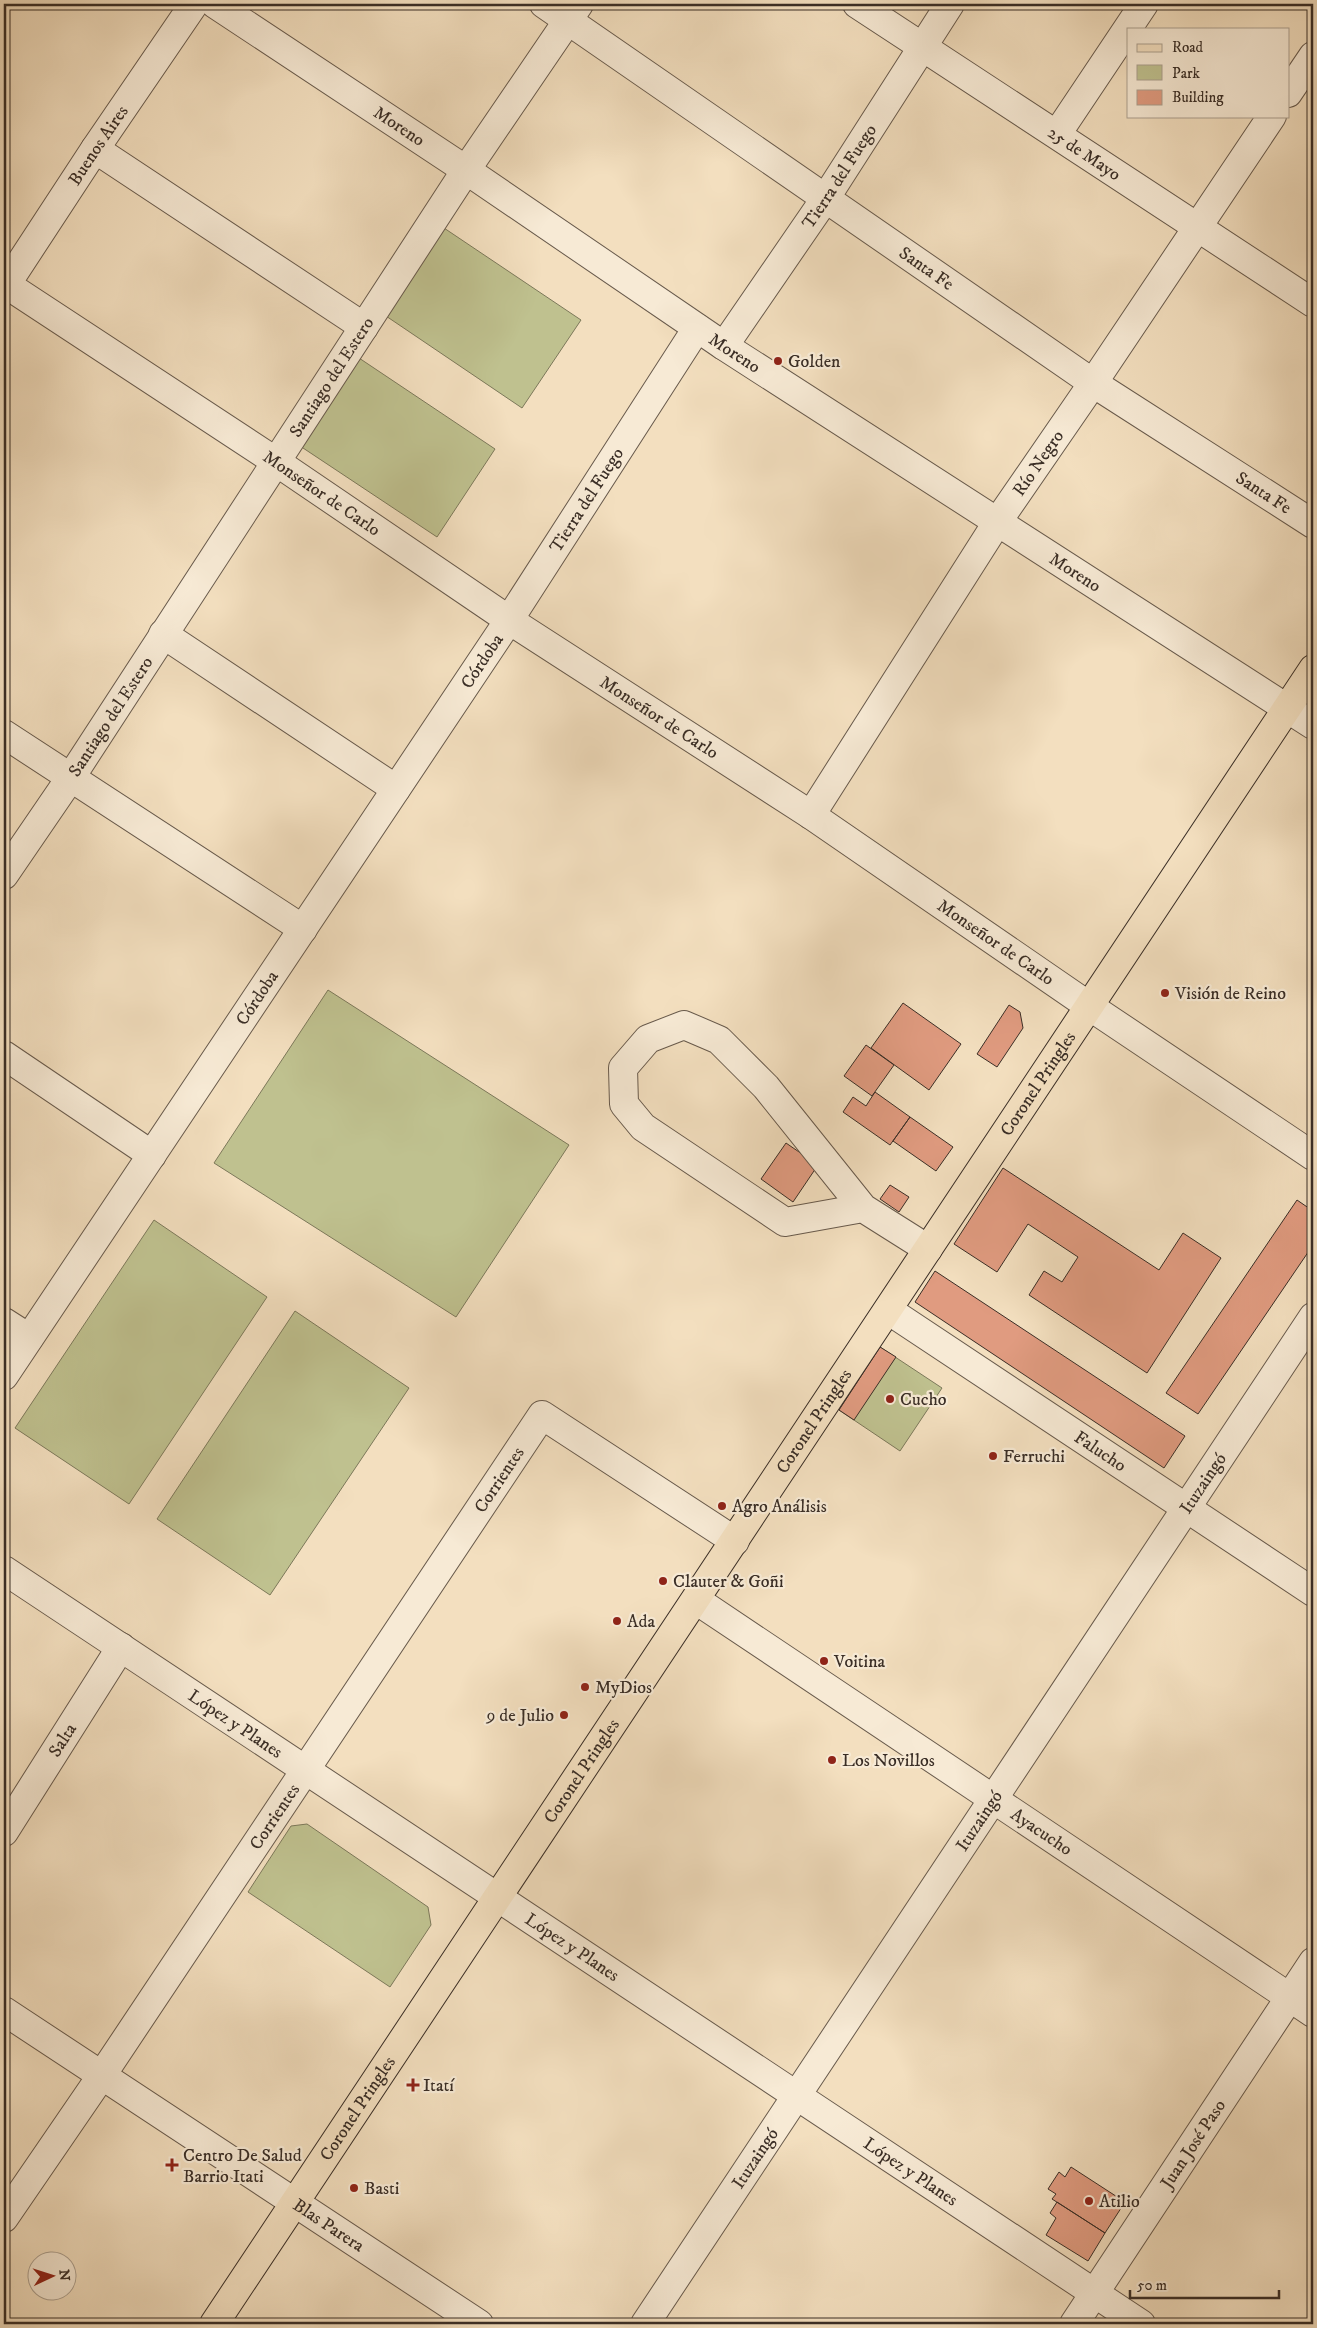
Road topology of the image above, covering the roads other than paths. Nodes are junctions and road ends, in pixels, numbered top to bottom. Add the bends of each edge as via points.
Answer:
1 (194, 4) edge
2 (215, 4) edge
3 (544, 4) edge
4 (857, 4) edge
5 (950, 4) edge
6 (1144, 4) edge
7 (574, 12) edge
8 (1128, 28) edge
9 (1127, 29) edge
10 (923, 47) junction
11 (1313, 56) edge
12 (1290, 89) edge
13 (1271, 118) edge
14 (1057, 134) junction
15 (95, 149) junction
16 (466, 170) junction
17 (824, 199) junction
18 (1197, 227) junction
19 (5, 285) edge
20 (1313, 303) edge
21 (364, 327) junction
22 (697, 328) junction
23 (724, 346) junction
24 (1093, 383) junction
25 (275, 461) junction
26 (998, 520) junction
27 (1313, 524) edge
28 (509, 620) junction
29 (163, 634) junction
30 (1313, 669) edge
31 (1288, 707) junction
32 (1313, 725) edge
33 (4, 734) edge
34 (71, 777) junction
35 (396, 789) junction
36 (811, 814) junction
37 (4, 875) edge
38 (303, 929) junction
39 (1089, 1006) junction
40 (4, 1054) edge
41 (152, 1155) junction
42 (1313, 1156) edge
43 (863, 1208) junction
44 (928, 1249) junction
45 (888, 1310) junction
46 (1313, 1317) edge
47 (4, 1322) edge
48 (29, 1338) junction
49 (4, 1376) edge
50 (1186, 1508) junction
51 (735, 1541) junction
52 (4, 1570) edge
53 (1313, 1592) edge
54 (696, 1600) junction
55 (121, 1647) junction
56 (304, 1769) junction
57 (994, 1799) junction
58 (4, 1832) edge
59 (498, 1898) junction
60 (1313, 1962) edge
61 (1290, 1998) junction
62 (4, 2011) edge
63 (1313, 2013) edge
64 (102, 2075) junction
65 (797, 2096) junction
66 (295, 2204) junction
67 (4, 2218) edge
68 (1094, 2293) junction
69 (214, 2324) edge
70 (479, 2324) edge
71 (645, 2324) edge
72 (1074, 2324) edge
73 (1141, 2324) edge

1 - 15 street, Buenos Aires
2 - 16 street, Moreno
3 - 7 street, Santa Fe
4 - 10 street, 25 de Mayo
5 - 10 street, Tierra del Fuego
6 - 8 street
7 - 16 street, Santiago del Estero
7 - 17 street, Santa Fe
9 - 14 street
10 - 14 street, 25 de Mayo
10 - 17 street, Tierra del Fuego
11 - 12 street
13 - 18 street, Río Negro
14 - 18 street, 25 de Mayo
15 - 19 street, Buenos Aires
15 - 21 street
16 - 21 street, Santiago del Estero
16 - 22 street, Moreno
17 - 23 street, Tierra del Fuego
17 - 24 street, Santa Fe
18 - 20 street, 25 de Mayo
18 - 24 street, Río Negro
19 - 25 street, Monseñor de Carlo
21 - 25 street, Santiago del Estero
22 - 23 street, Moreno
22 - 28 street, Tierra del Fuego
23 - 26 street, Moreno
24 - 26 street, Río Negro
24 - 27 street, Santa Fe
25 - 28 street, Monseñor de Carlo
25 - 29 street, Santiago del Estero
26 - 31 street, Moreno
26 - 36 street, Río Negro
28 - 35 street, Córdoba
28 - 36 street, Monseñor de Carlo
29 - 34 street, Santiago del Estero
29 - 35 street
30 - 31 main road, Coronel Pringles
31 - 32 street, Moreno
31 - 39 main road, Coronel Pringles
33 - 34 street
34 - 37 street, Santiago del Estero
34 - 38 street
35 - 38 street, Córdoba
36 - 39 street, Monseñor de Carlo
38 - 41 street, Córdoba
39 - 42 street, Monseñor de Carlo
39 - 44 main road, Coronel Pringles
40 - 41 street
41 - 48 street, Córdoba
43 - 43 street via 766,1086 719,1040 684,1025 648,1039 623,1068 624,1104 643,1127 786,1222
43 - 44 street
44 - 45 main road, Coronel Pringles
45 - 50 street, Falucho
45 - 51 main road, Coronel Pringles
46 - 50 street, Ituzaingó
47 - 48 street
48 - 49 street, Córdoba
50 - 53 street, Falucho
50 - 57 street, Ituzaingó
51 - 54 main road, Coronel Pringles
51 - 56 street, Corrientes via 542,1415
52 - 55 street, López y Planes
54 - 57 street, Ayacucho
54 - 59 main road, Coronel Pringles
55 - 56 street, López y Planes
55 - 58 street, Salta
56 - 59 street, López y Planes
56 - 64 street, Corrientes
57 - 61 street, Ayacucho
57 - 65 street, Ituzaingó
59 - 65 street, López y Planes
59 - 66 main road, Coronel Pringles
60 - 61 street, Juan José Paso
61 - 63 street, Ayacucho
61 - 68 street, Juan José Paso
62 - 64 street, Blas Parera
64 - 66 street, Blas Parera
64 - 67 street, Corrientes
65 - 68 street, López y Planes
65 - 71 street, Ituzaingó
66 - 69 main road, Coronel Pringles
66 - 70 street, Blas Parera
68 - 72 street, Juan José Paso
68 - 73 street, López y Planes

